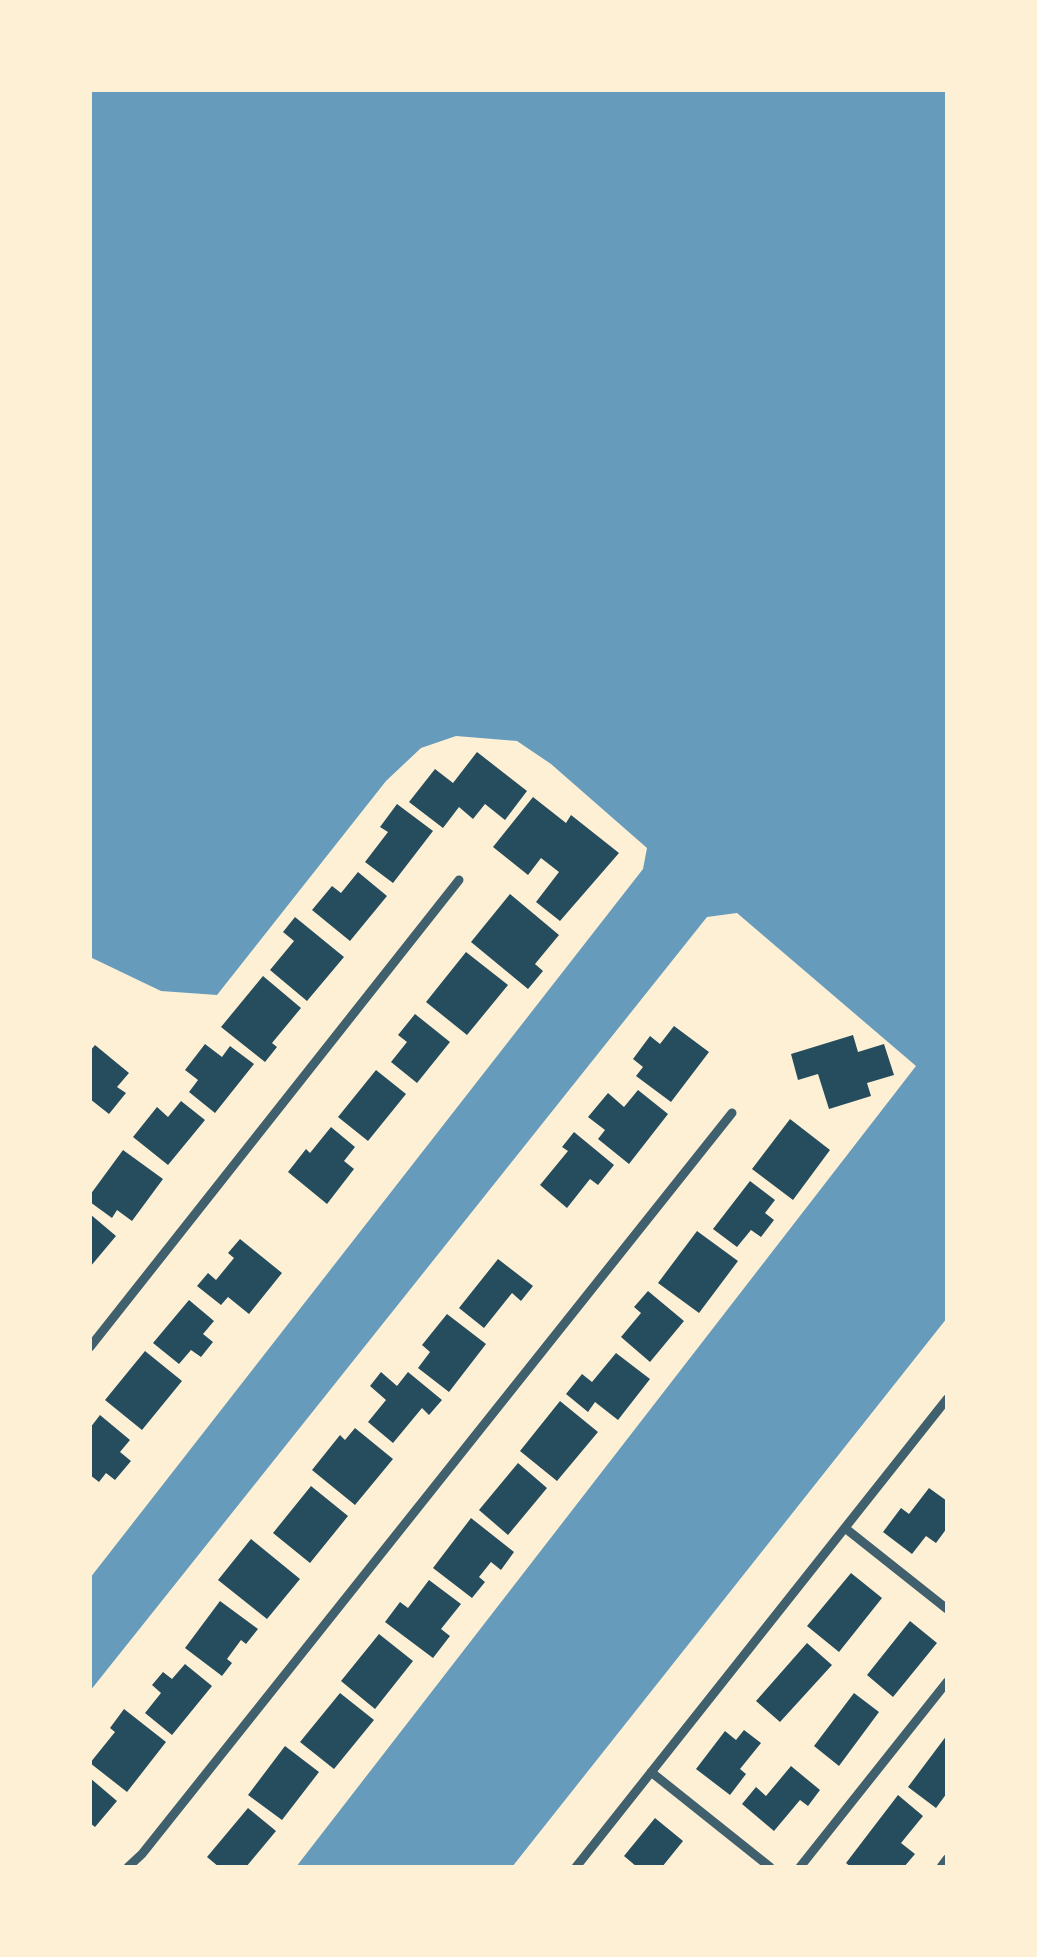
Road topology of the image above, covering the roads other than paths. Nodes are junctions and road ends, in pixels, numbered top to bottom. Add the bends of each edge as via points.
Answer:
1 (459, 880) dead end
2 (732, 1113) dead end
3 (90, 1347) edge
4 (947, 1399) edge
5 (845, 1528) junction
6 (947, 1609) edge
7 (947, 1682) edge
8 (651, 1772) junction
9 (947, 1860) edge
10 (128, 1867) edge
11 (576, 1867) edge
12 (770, 1867) edge
13 (800, 1867) edge
14 (941, 1867) edge

1 - 3 street
2 - 10 street
4 - 5 street
5 - 6 street
5 - 8 street
7 - 13 street
8 - 11 street
8 - 12 street
9 - 14 street

